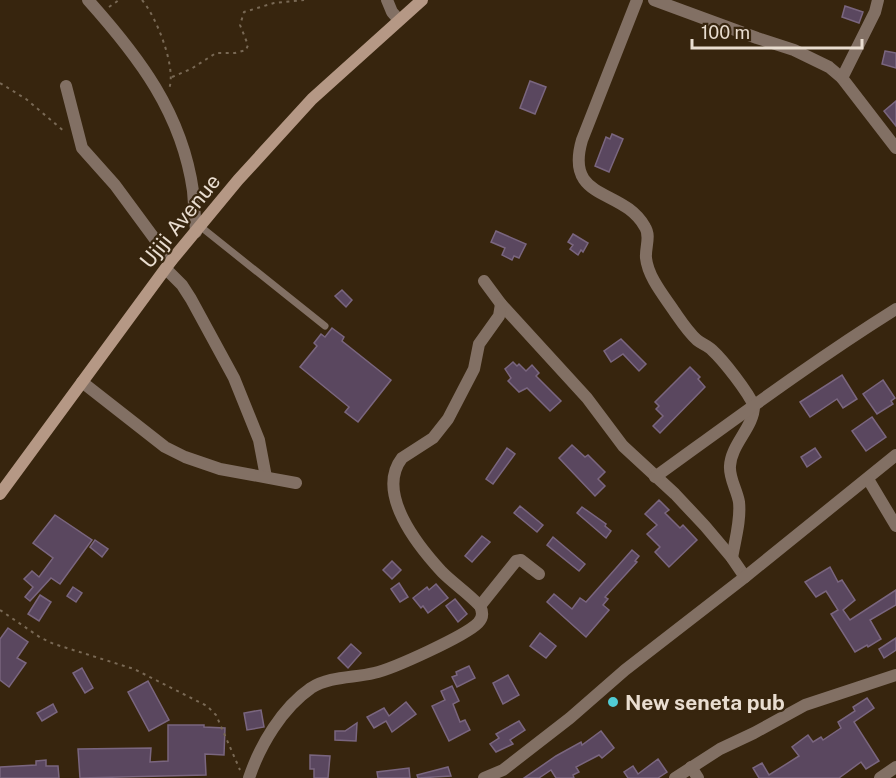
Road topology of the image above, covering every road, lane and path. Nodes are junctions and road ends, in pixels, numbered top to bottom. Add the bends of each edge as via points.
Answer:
1 (88, 0) edge
2 (142, 0) edge
3 (303, 0) edge
4 (387, 0) edge
5 (423, 0) edge
6 (637, 0) edge
7 (654, 0) edge
8 (878, 0) edge
9 (399, 20) junction
10 (172, 77) junction
11 (842, 78) junction
12 (0, 83) edge
13 (66, 86) dead end
14 (167, 107) junction
15 (81, 145) junction
16 (896, 148) edge
17 (198, 230) junction
18 (169, 265) junction
19 (484, 280) dead end
20 (501, 304) junction
21 (896, 309) edge
22 (325, 326) dead end
23 (82, 382) junction
24 (754, 405) junction
25 (896, 455) edge
26 (266, 477) junction
27 (655, 477) junction
28 (868, 479) junction
29 (296, 483) dead end
30 (0, 494) edge
31 (896, 526) edge
32 (732, 558) junction
33 (539, 574) dead end
34 (745, 577) junction
35 (480, 606) junction
36 (0, 610) edge
37 (896, 675) edge
38 (691, 767) junction
39 (896, 767) edge
40 (501, 774) edge
41 (244, 778) edge
42 (249, 778) edge
43 (484, 778) edge
44 (675, 778) edge
45 (698, 778) edge
46 (880, 778) edge

1 - 14 street via 157,88
2 - 10 path via 156,21
3 - 10 path via 244,12 240,25 248,45 246,50 216,53
4 - 9 street
5 - 9 main road, Ujiji Avenue
6 - 24 street via 582,140 579,168 584,182 628,208 642,222 647,230 648,265 658,286 687,329 714,352
7 - 11 street via 794,50
8 - 11 street
9 - 17 main road, Ujiji Avenue via 312,99
10 - 14 path
11 - 16 street
12 - 15 path via 26,99
13 - 15 street
14 - 17 street via 189,173
15 - 18 street via 115,185
17 - 18 main road, Ujiji Avenue
17 - 22 lane
18 - 23 main road, Ujiji Avenue
18 - 26 street via 234,378 259,440
19 - 20 street
20 - 27 street via 587,398 623,446
20 - 35 street via 498,316 479,344 474,369 448,419 433,438 402,458 393,488 405,523 417,540 441,571
21 - 24 street
23 - 26 street via 165,447 185,458
23 - 30 main road, Ujiji Avenue
24 - 27 street
24 - 32 street via 730,466 739,502
25 - 28 street
26 - 29 street
27 - 32 street
28 - 31 street
28 - 34 street
32 - 34 street
33 - 35 street via 521,560 516,561
34 - 40 street via 625,670
35 - 42 street via 482,615 477,624 425,653 374,673 314,686 276,725
36 - 41 path via 41,638 134,669 207,706 216,715
37 - 38 street via 805,705
38 - 44 street
38 - 45 street
39 - 46 street
40 - 43 street

